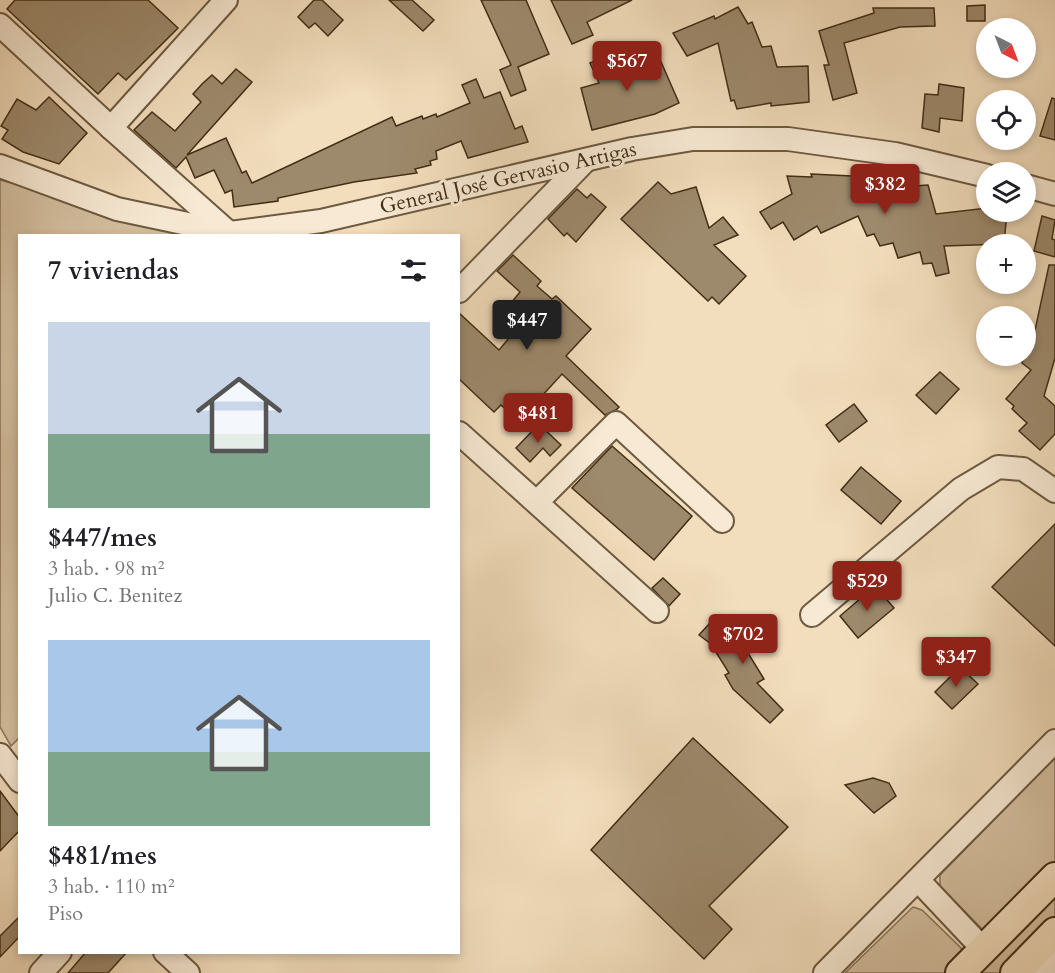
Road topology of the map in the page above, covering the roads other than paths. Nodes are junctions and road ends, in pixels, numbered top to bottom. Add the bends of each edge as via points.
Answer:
1 (226, 0) edge
2 (0, 25) edge
3 (111, 128) junction
4 (584, 162) junction
5 (0, 166) edge
6 (976, 173) edge
7 (1036, 189) edge
8 (1055, 194) edge
9 (231, 234) edge
10 (460, 290) edge
11 (460, 434) edge
12 (1055, 491) edge
13 (538, 501) junction
14 (722, 521) dead end
15 (657, 611) dead end
16 (812, 615) dead end
17 (1055, 741) edge
18 (1055, 877) edge
19 (919, 881) junction
20 (1055, 932) edge
21 (984, 950) junction
22 (58, 954) edge
23 (167, 954) edge
24 (1055, 961) edge
25 (41, 973) edge
26 (188, 973) edge
27 (825, 973) edge
28 (960, 973) edge
29 (1015, 973) edge
30 (1043, 973) edge

1 - 3 street
2 - 3 street
3 - 9 street
4 - 6 street, General José Gervasio Artigas via 693,139 788,139 895,154
4 - 9 street, General José Gervasio Artigas via 321,221
4 - 10 street
5 - 9 street, General José Gervasio Artigas via 117,209
7 - 8 street
11 - 13 street
12 - 16 street via 1023,470 998,468 962,489
13 - 14 street via 616,423
13 - 15 street
17 - 19 street
18 - 21 main road
19 - 21 street
19 - 27 street
20 - 29 main road
21 - 28 main road
22 - 25 street
23 - 26 street
24 - 30 street

